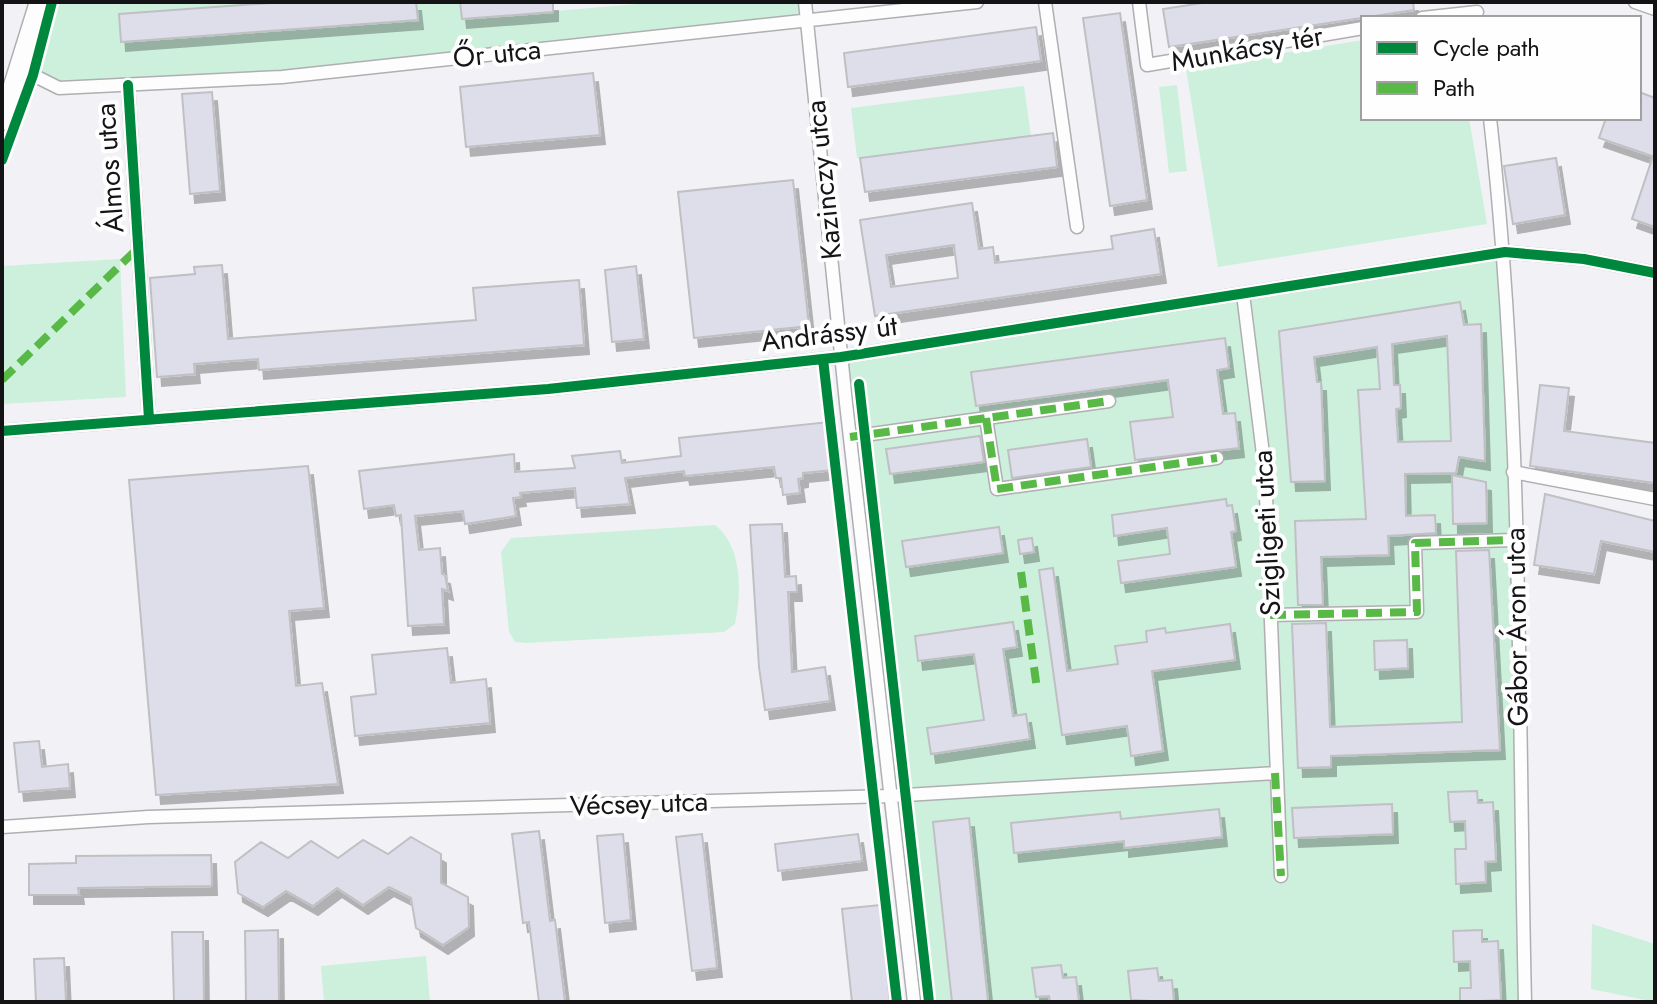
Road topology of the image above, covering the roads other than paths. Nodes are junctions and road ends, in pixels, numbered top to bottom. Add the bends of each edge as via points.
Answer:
1 (39, 2) edge
2 (805, 2) edge
3 (977, 2) edge
4 (1045, 2) edge
5 (1139, 2) edge
6 (1635, 2) edge
7 (1655, 9) edge
8 (1478, 11) edge
9 (1438, 16) edge
10 (807, 20) junction
11 (1361, 28) edge
12 (21, 69) junction
13 (128, 85) junction
14 (1490, 120) edge
15 (2, 121) edge
16 (1077, 227) dead end
17 (1505, 252) junction
18 (1655, 273) edge
19 (1243, 294) junction
20 (841, 357) junction
21 (1109, 401) dead end
22 (986, 418) junction
23 (149, 419) junction
24 (2, 431) edge
25 (850, 437) junction
26 (1217, 458) dead end
27 (1513, 472) junction
28 (1655, 499) edge
29 (1514, 540) junction
30 (1270, 615) junction
31 (1275, 773) junction
32 (889, 796) junction
33 (2, 827) edge
34 (1281, 876) dead end
35 (914, 1002) edge
36 (1525, 1002) edge

1 - 12 street
2 - 10 street, Kazinczy utca
3 - 10 street, Őr utca
4 - 16 street
5 - 11 street, Munkácsy tér via 1147,65
6 - 7 street
8 - 9 street
10 - 13 street, Őr utca via 282,77
10 - 20 street, Kazinczy utca
12 - 13 street, Őr utca via 59,88
12 - 15 street
13 - 23 street, Álmos utca
14 - 17 street, Gábor Áron utca
17 - 18 street, Andrássy út via 1584,259
17 - 19 street, Andrássy út
17 - 27 street, Gábor Áron utca
19 - 20 street, Andrássy út
19 - 30 street, Szigligeti utca via 1265,470
20 - 23 street, Andrássy út via 548,389
20 - 25 street, Kazinczy utca
21 - 22 street
22 - 25 street
22 - 26 street via 997,489
23 - 24 street, Andrássy út
25 - 32 street, Kazinczy utca
27 - 28 street
27 - 29 street, Gábor Áron utca
29 - 30 street via 1415,543 1417,612
29 - 36 street, Gábor Áron utca
30 - 31 street, Szigligeti utca
31 - 32 street, Vécsey utca
31 - 34 street, Szigligeti utca
32 - 33 street, Vécsey utca via 148,817
32 - 35 street, Kazinczy utca

